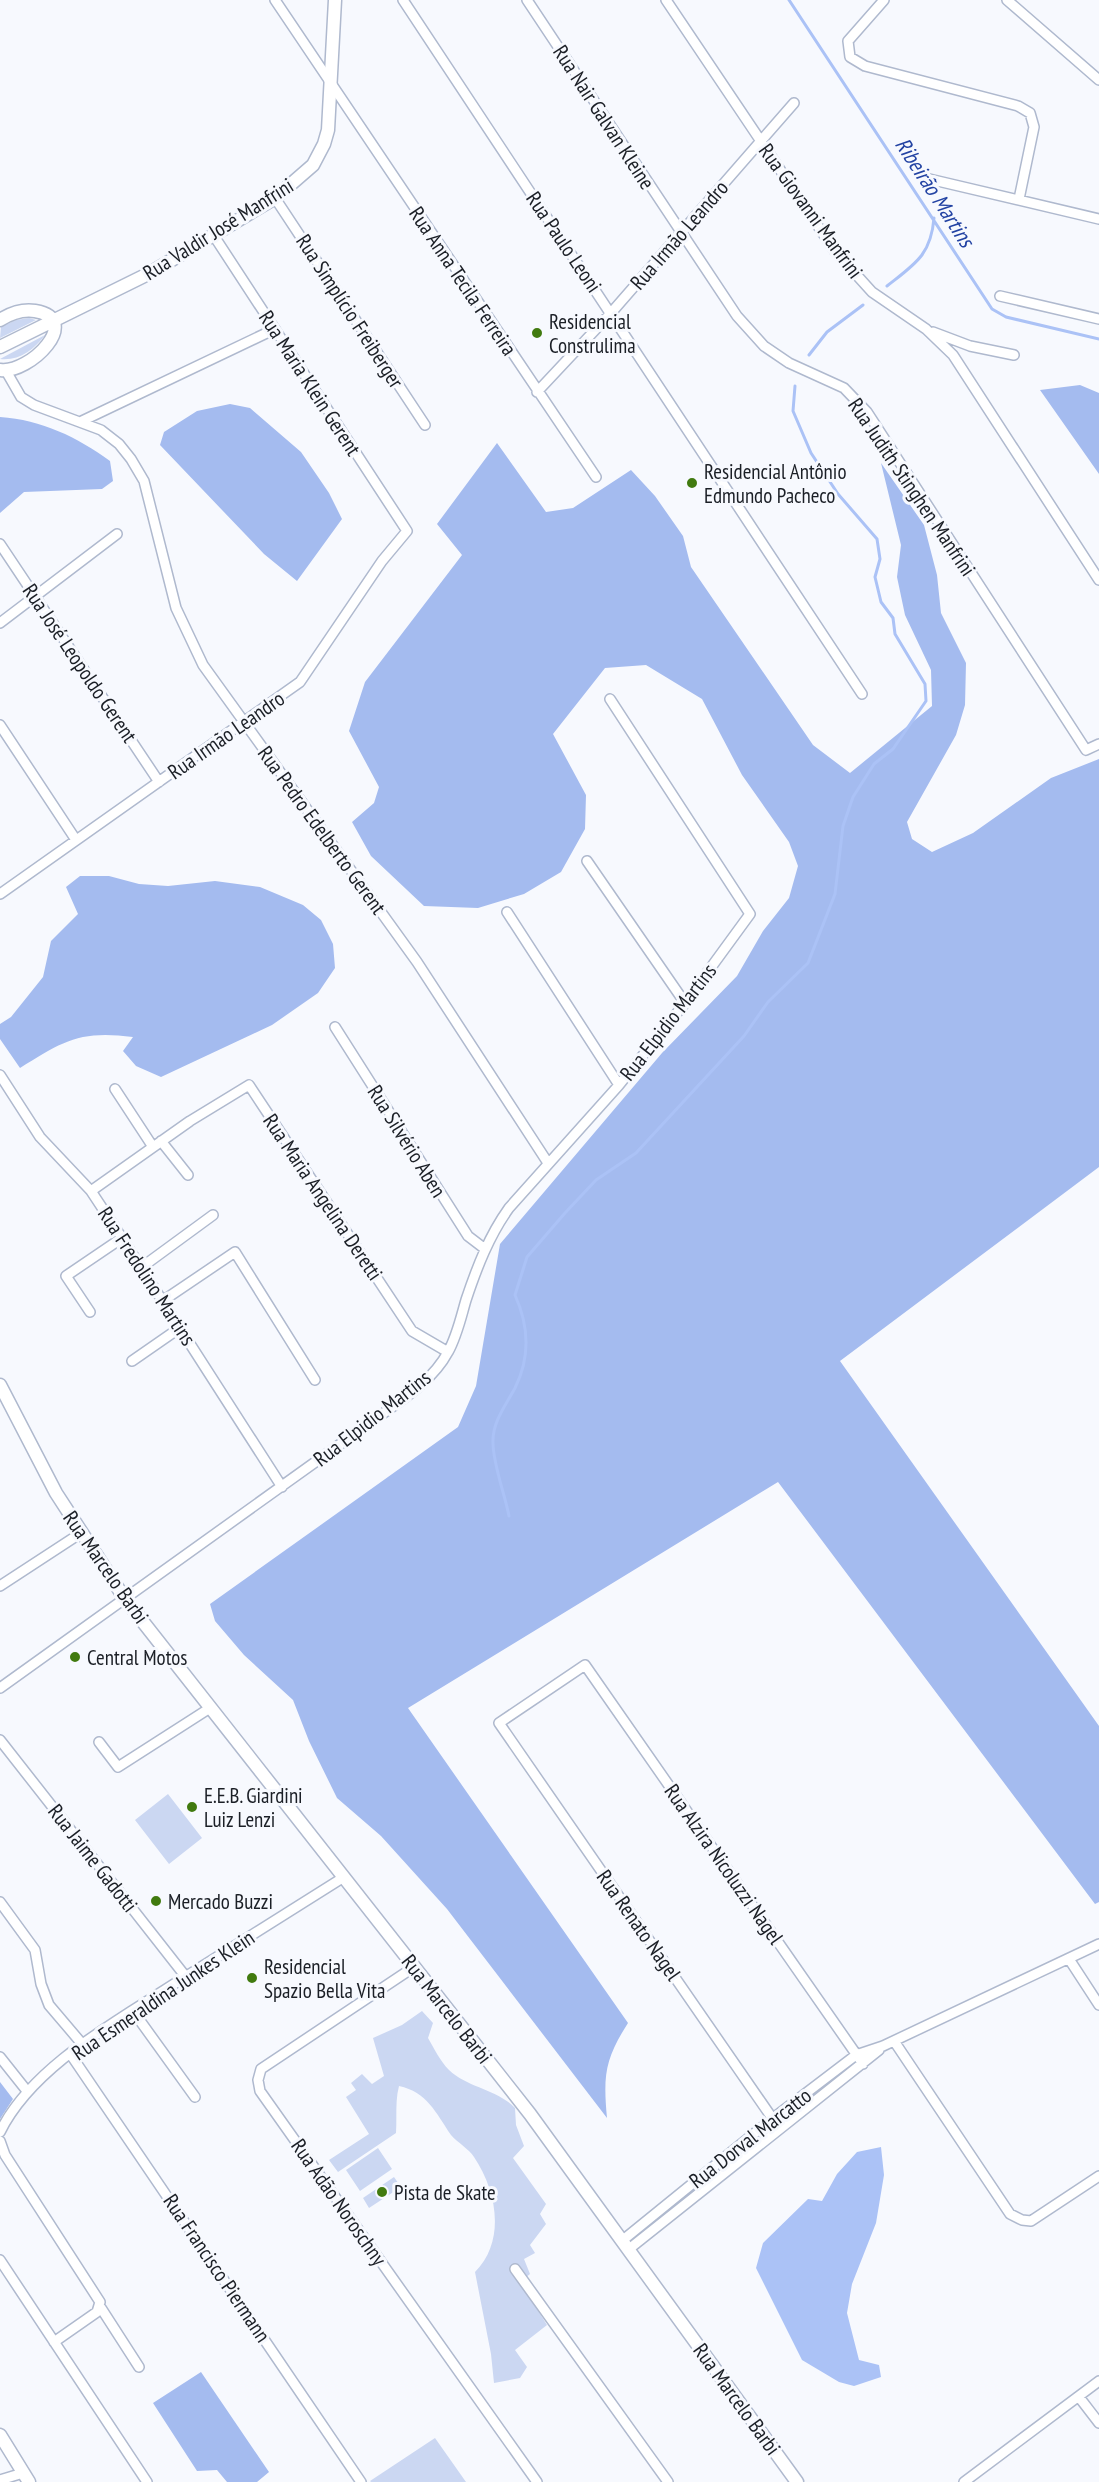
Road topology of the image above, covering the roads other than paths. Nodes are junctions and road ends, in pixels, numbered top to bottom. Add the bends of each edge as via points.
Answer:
1 (275, 0) edge
2 (335, 0) edge
3 (403, 0) edge
4 (527, 0) edge
5 (666, 0) edge
6 (884, 0) edge
7 (1006, 0) edge
8 (1099, 80) edge
9 (331, 84) junction
10 (794, 103) dead end
11 (760, 142) junction
12 (925, 178) dead end
13 (274, 198) junction
14 (1019, 199) junction
15 (1099, 219) edge
16 (681, 233) junction
17 (214, 236) junction
18 (1000, 296) dead end
19 (611, 313) junction
20 (1099, 319) edge
21 (0, 320) edge
22 (54, 322) junction
23 (926, 329) junction
24 (275, 330) junction
25 (0, 347) edge
26 (1014, 355) dead end
27 (3, 371) edge
28 (537, 392) junction
29 (82, 421) junction
30 (425, 425) dead end
31 (596, 477) dead end
32 (407, 531) joint
33 (117, 534) dead end
34 (0, 544) edge
35 (1099, 580) edge
36 (35, 596) junction
37 (0, 623) edge
38 (862, 694) dead end
39 (610, 699) dead end
40 (243, 723) junction
41 (0, 725) edge
42 (1099, 744) edge
43 (159, 782) junction
44 (76, 840) junction
45 (587, 861) dead end
46 (0, 894) edge
47 (507, 912) dead end
48 (685, 1003) junction
49 (335, 1027) dead end
50 (0, 1074) edge
51 (619, 1085) junction
52 (115, 1089) dead end
53 (161, 1141) junction
54 (153, 1147) junction
55 (548, 1163) junction
56 (188, 1175) dead end
57 (91, 1191) junction
58 (213, 1215) dead end
59 (122, 1238) junction
60 (485, 1249) junction
61 (142, 1267) junction
62 (164, 1300) junction
63 (90, 1312) dead end
64 (181, 1327) junction
65 (448, 1352) junction
66 (132, 1361) dead end
67 (315, 1380) dead end
68 (0, 1385) edge
69 (282, 1487) junction
70 (81, 1533) junction
71 (0, 1586) edge
72 (125, 1599) junction
73 (0, 1688) edge
74 (210, 1708) junction
75 (499, 1723) joint
76 (0, 1740) edge
77 (99, 1742) dead end
78 (344, 1878) junction
79 (0, 1902) edge
80 (1099, 1944) edge
81 (1069, 1959) junction
82 (414, 1967) junction
83 (186, 1977) junction
84 (1099, 2005) edge
85 (133, 2011) junction
86 (894, 2041) junction
87 (83, 2045) junction
88 (883, 2046) junction
89 (71, 2055) junction
90 (856, 2055) junction
91 (0, 2057) edge
92 (863, 2064) junction
93 (27, 2091) junction
94 (195, 2097) dead end
95 (772, 2118) junction
96 (779, 2128) junction
97 (0, 2133) edge
98 (0, 2140) edge
99 (1099, 2175) edge
100 (626, 2244) junction
101 (0, 2260) edge
102 (515, 2269) dead end
103 (101, 2308) junction
104 (54, 2342) junction
105 (139, 2367) dead end
106 (1099, 2381) edge
107 (1079, 2397) junction
108 (1099, 2423) edge
109 (0, 2435) edge
110 (26, 2477) edge
111 (0, 2480) edge
112 (147, 2482) edge
113 (361, 2482) edge
114 (537, 2482) edge
115 (668, 2482) edge
116 (797, 2482) edge
117 (964, 2482) edge

1 - 9 street, Rua Anna Tecila Ferreira
2 - 9 street, Rua Valdir José Manfrini
3 - 19 street, Rua Paulo Leoni
4 - 16 street, Rua Nair Galvan Kleine
5 - 11 street, Rua Giovanni Manfrini
6 - 14 street via 848,41 850,57 865,66 1018,106 1030,113 1035,127
7 - 8 street
9 - 13 street, Rua Valdir José Manfrini via 324,144 313,165
9 - 28 street, Rua Anna Tecila Ferreira
10 - 11 street, Rua Irmão Leandro
11 - 16 street, Rua Irmão Leandro
11 - 23 street, Rua Giovanni Manfrini via 847,266 879,298
12 - 14 street
13 - 17 street, Rua Valdir José Manfrini
13 - 30 street, Rua Simplício Freiberger
14 - 15 street
16 - 19 street, Rua Irmão Leandro
16 - 42 street, Rua Judith Stinghen Manfrini via 736,316 757,339 789,363 844,388 867,412 1086,750
17 - 22 street, Rua Valdir José Manfrini
17 - 24 street, Rua Maria Klein Gerent
18 - 20 street
19 - 28 street, Rua Irmão Leandro
19 - 38 street, Rua Paulo Leoni
21 - 22 street via 14,312 32,311 49,316
22 - 25 street, Rua Valdir José Manfrini
22 - 27 street via 54,335 47,347 22,366
23 - 26 street via 970,346
23 - 35 street, Rua Giovanni Manfrini via 953,355
24 - 29 street
24 - 32 street, Rua Maria Klein Gerent
27 - 29 street, Rua Pedro Edelberto Gerent via 21,397
28 - 31 street, Rua Anna Tecila Ferreira
29 - 40 street, Rua Pedro Edelberto Gerent via 119,444 144,481 176,608 203,664
32 - 40 street, Rua Irmão Leandro via 382,561 300,682
33 - 36 street
34 - 36 street, Rua José Leopoldo Gerent
36 - 37 street
36 - 43 street, Rua José Leopoldo Gerent
39 - 48 street, Rua Elpidio Martins via 750,914
40 - 43 street, Rua Irmão Leandro
40 - 55 street, Rua Pedro Edelberto Gerent via 417,962
41 - 44 street
43 - 44 street, Rua Irmão Leandro
44 - 46 street, Rua Irmão Leandro
45 - 48 street
47 - 51 street
48 - 51 street, Rua Elpidio Martins
49 - 60 street, Rua Silvério Aben via 468,1236
50 - 57 street, Rua Fredolino Martins via 40,1137
51 - 55 street, Rua Elpidio Martins
52 - 54 street
53 - 54 street
53 - 56 street
53 - 65 street, Rua Maria Angelina Deretti via 249,1085 412,1331
54 - 57 street
55 - 60 street, Rua Elpidio Martins via 509,1208
57 - 59 street, Rua Fredolino Martins
58 - 61 street
59 - 61 street, Rua Fredolino Martins
59 - 63 street via 66,1276
60 - 65 street, Rua Elpidio Martins
61 - 62 street, Rua Fredolino Martins
62 - 64 street, Rua Fredolino Martins
62 - 67 street via 235,1252
64 - 66 street
64 - 69 street, Rua Fredolino Martins
65 - 69 street, Rua Elpidio Martins via 412,1392
68 - 70 street, Rua Marcelo Barbi
69 - 72 street, Rua Elpidio Martins
70 - 71 street
70 - 72 street, Rua Marcelo Barbi
72 - 73 street, Rua Elpidio Martins
72 - 74 street, Rua Marcelo Barbi
74 - 77 street via 118,1767
74 - 78 street, Rua Marcelo Barbi
75 - 90 street, Rua Alzira Nicoluzzi Nagel via 585,1665
75 - 95 street, Rua Renato Nagel
76 - 83 street, Rua Jaime Gadotti
78 - 82 street, Rua Marcelo Barbi
78 - 83 street, Rua Esmeraldina Junkes Klein
79 - 87 street via 35,1950 49,2004
80 - 81 street, Rua Dorval Marcatto
81 - 84 street
81 - 86 street, Rua Dorval Marcatto
82 - 100 street, Rua Marcelo Barbi
82 - 114 street, Rua Adão Noroschny via 272,2060 261,2069 260,2091
83 - 85 street, Rua Esmeraldina Junkes Klein
85 - 87 street, Rua Esmeraldina Junkes Klein
85 - 94 street
86 - 88 street, Rua Dorval Marcatto
86 - 99 street via 1010,2214 1031,2221
87 - 89 street, Rua Esmeraldina Junkes Klein
88 - 90 street, Rua Dorval Marcatto
88 - 92 street, Rua Dorval Marcatto
89 - 93 street, Rua Esmeraldina Junkes Klein
89 - 113 street, Rua Francisco Piermann
90 - 92 street, Rua Alzira Nicoluzzi Nagel
90 - 95 street, Rua Dorval Marcatto
91 - 93 street
92 - 96 street, Rua Dorval Marcatto
93 - 97 street, Rua Esmeraldina Junkes Klein
95 - 96 street, Rua Renato Nagel
95 - 100 street, Rua Dorval Marcatto
96 - 100 street, Rua Dorval Marcatto
98 - 103 street via 5,2155 99,2297
100 - 116 street, Rua Marcelo Barbi
101 - 104 street
102 - 115 street
103 - 104 street
103 - 105 street
104 - 112 street
106 - 107 street
107 - 108 street
107 - 117 street
109 - 110 street
110 - 111 street

